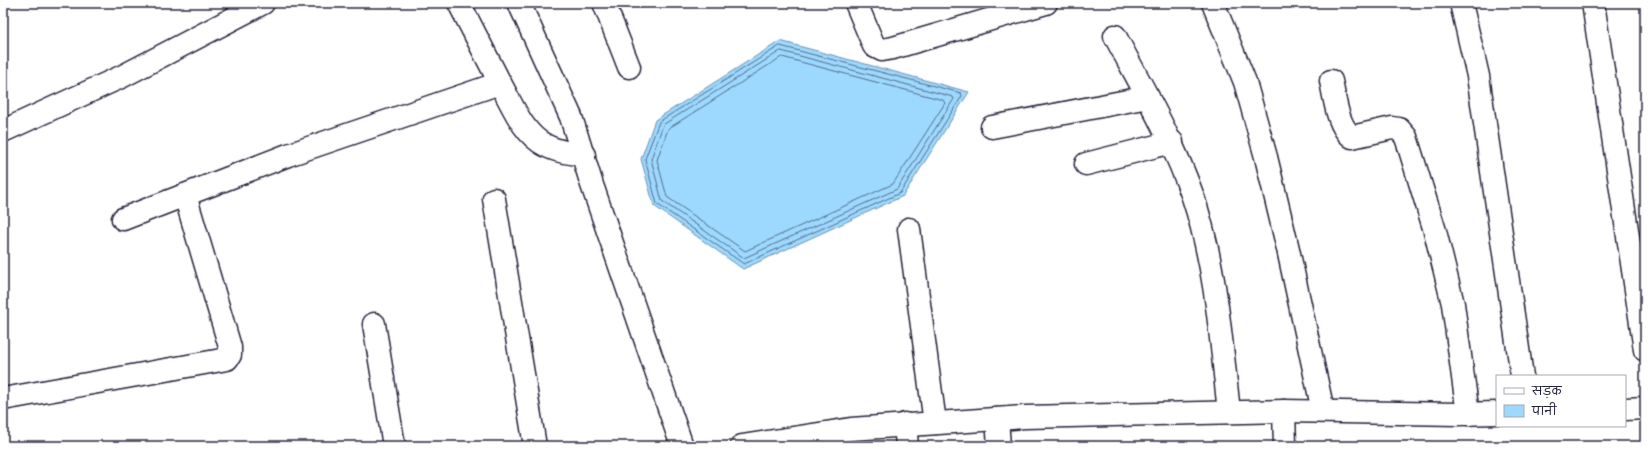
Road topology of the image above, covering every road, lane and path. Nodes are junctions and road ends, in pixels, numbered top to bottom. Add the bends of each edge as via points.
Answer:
1 (264, 3) edge
2 (459, 3) edge
3 (519, 3) edge
4 (604, 3) edge
5 (856, 3) edge
6 (1046, 3) edge
7 (1213, 3) edge
8 (1460, 3) edge
9 (1593, 3) edge
10 (1115, 36) dead end
11 (629, 67) dead end
12 (1331, 81) dead end
13 (500, 83) junction
14 (1148, 97) junction
15 (992, 126) dead end
16 (3, 131) edge
17 (1172, 142) junction
18 (584, 155) junction
19 (1086, 164) dead end
20 (185, 195) junction
21 (494, 199) dead end
22 (123, 219) dead end
23 (909, 229) dead end
24 (374, 324) dead end
25 (1645, 350) edge
26 (1522, 375) edge
27 (3, 399) edge
28 (1645, 408) edge
29 (1626, 409) edge
30 (1284, 411) junction
31 (1323, 411) junction
32 (1229, 412) junction
33 (1496, 413) edge
34 (1468, 414) junction
35 (997, 419) junction
36 (935, 423) junction
37 (905, 424) junction
38 (394, 446) edge
39 (535, 446) edge
40 (682, 446) edge
41 (742, 446) edge
42 (907, 446) edge
43 (999, 446) edge
44 (1285, 446) edge

1 - 16 street via 123,76
2 - 13 street
3 - 18 street via 571,117
4 - 11 street
5 - 6 street via 874,46 882,50
7 - 31 street via 1245,82 1266,157
8 - 26 street via 1478,76
9 - 25 street
10 - 14 street
12 - 34 street via 1342,124 1352,137 1392,128 1399,129 1406,137 1453,304
13 - 18 street via 528,131 544,145
13 - 20 street via 288,155
14 - 15 street
14 - 17 street
17 - 19 street
17 - 32 street via 1193,197 1207,248 1219,315
18 - 40 street
20 - 22 street
20 - 27 street via 230,347 228,358
21 - 39 street
23 - 36 street
24 - 38 street
28 - 29 street
30 - 31 street
30 - 32 street
30 - 44 street
31 - 34 street
32 - 35 street
33 - 34 street
35 - 36 street
35 - 43 street
36 - 37 street
37 - 41 street via 851,429
37 - 42 street

